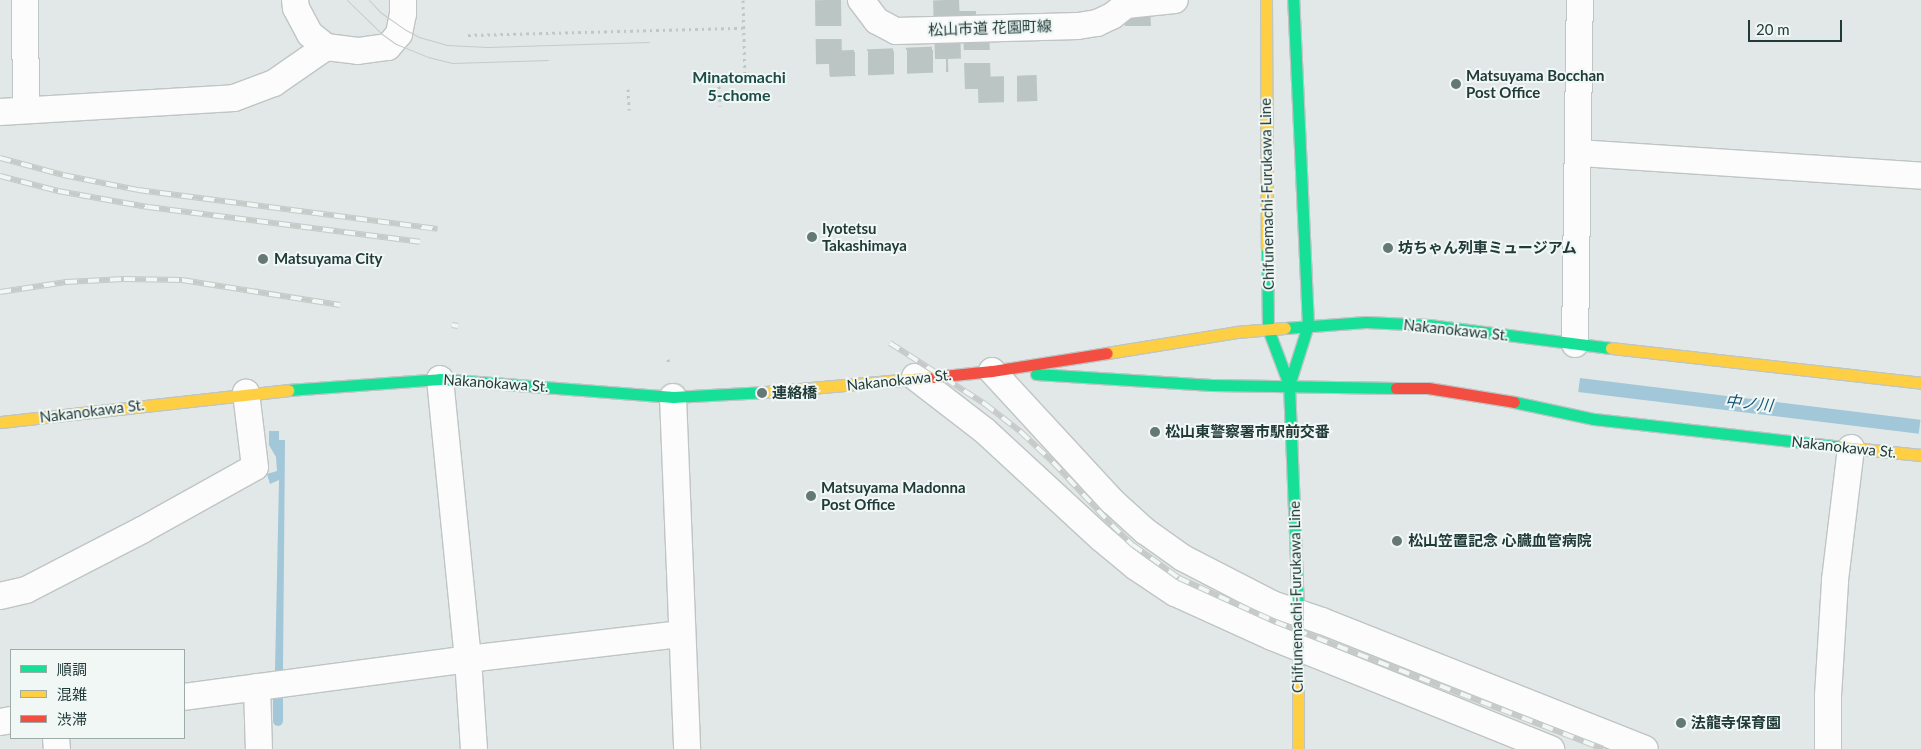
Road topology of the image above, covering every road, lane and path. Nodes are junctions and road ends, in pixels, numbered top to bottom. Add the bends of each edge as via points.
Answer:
1 (25, 0) edge
2 (295, 0) edge
3 (403, 0) edge
4 (743, 0) edge
5 (861, 0) edge
6 (1175, 0) edge
7 (1266, 0) edge
8 (1293, 0) edge
9 (1580, 0) edge
10 (1126, 2) edge
11 (744, 28) junction
12 (468, 35) dead end
13 (326, 47) junction
14 (745, 84) dead end
15 (720, 86) dead end
16 (628, 89) dead end
17 (720, 106) dead end
18 (26, 110) junction
19 (629, 110) dead end
20 (0, 112) edge
21 (1579, 153) junction
22 (1921, 176) edge
23 (1308, 325) junction
24 (1268, 329) junction
25 (1575, 344) junction
26 (668, 359) dead end
27 (669, 365) dead end
28 (992, 370) junction
29 (915, 377) junction
30 (440, 379) junction
31 (1921, 383) edge
32 (1289, 385) junction
33 (246, 393) junction
34 (673, 397) junction
35 (0, 422) edge
36 (1850, 448) junction
37 (1921, 454) edge
38 (0, 596) edge
39 (1298, 612) junction
40 (682, 634) junction
41 (1298, 647) junction
42 (468, 659) junction
43 (257, 687) junction
44 (185, 697) edge
45 (259, 749) edge
46 (474, 749) edge
47 (687, 749) edge
48 (1298, 749) edge
49 (1552, 749) edge
50 (1645, 749) edge
51 (1828, 749) edge

1 - 18 street
2 - 13 street via 310,34
3 - 13 street via 399,34 388,47 358,51
4 - 11 path
5 - 10 street, 松山市道 花園町線 via 876,21 896,30 1078,26 1097,23 1120,11
6 - 10 street, 松山市道 花園町線
7 - 24 street, Chifunemachi-Furukawa Line
8 - 23 street, Chifunemachi-Furukawa Line
9 - 21 street
11 - 12 path
11 - 14 path
13 - 18 street via 274,83 234,98
15 - 17 path
16 - 19 path
18 - 20 street
21 - 22 street
21 - 25 street
23 - 24 street, Nakanokawa St.
23 - 25 street, Nakanokawa St. via 1366,322 1429,325
23 - 32 street, Chifunemachi-Furukawa Line
24 - 28 street, Nakanokawa St.
24 - 32 street, Chifunemachi-Furukawa Line
25 - 31 street, Nakanokawa St.
26 - 27 path
28 - 29 street, Nakanokawa St.
28 - 32 street, Nakanokawa St. via 1144,382
28 - 39 street via 1112,501 1145,531 1183,558 1226,582 1272,604
29 - 34 street, Nakanokawa St. via 805,390
29 - 41 street via 985,431 1136,567 1175,593
30 - 33 street, Nakanokawa St.
30 - 34 street, Nakanokawa St.
30 - 42 street
32 - 36 street, Nakanokawa St. via 1428,388 1489,396 1594,419
32 - 39 street, Chifunemachi-Furukawa Line
33 - 35 street, Nakanokawa St.
33 - 38 street via 255,467 26,590
34 - 40 street
36 - 37 street, Nakanokawa St.
36 - 51 street via 1835,580
39 - 41 street, Chifunemachi-Furukawa Line
39 - 50 street
40 - 42 street
40 - 47 street
41 - 48 street, Chifunemachi-Furukawa Line
41 - 49 street
42 - 43 street
42 - 46 street
43 - 44 street
43 - 45 street

